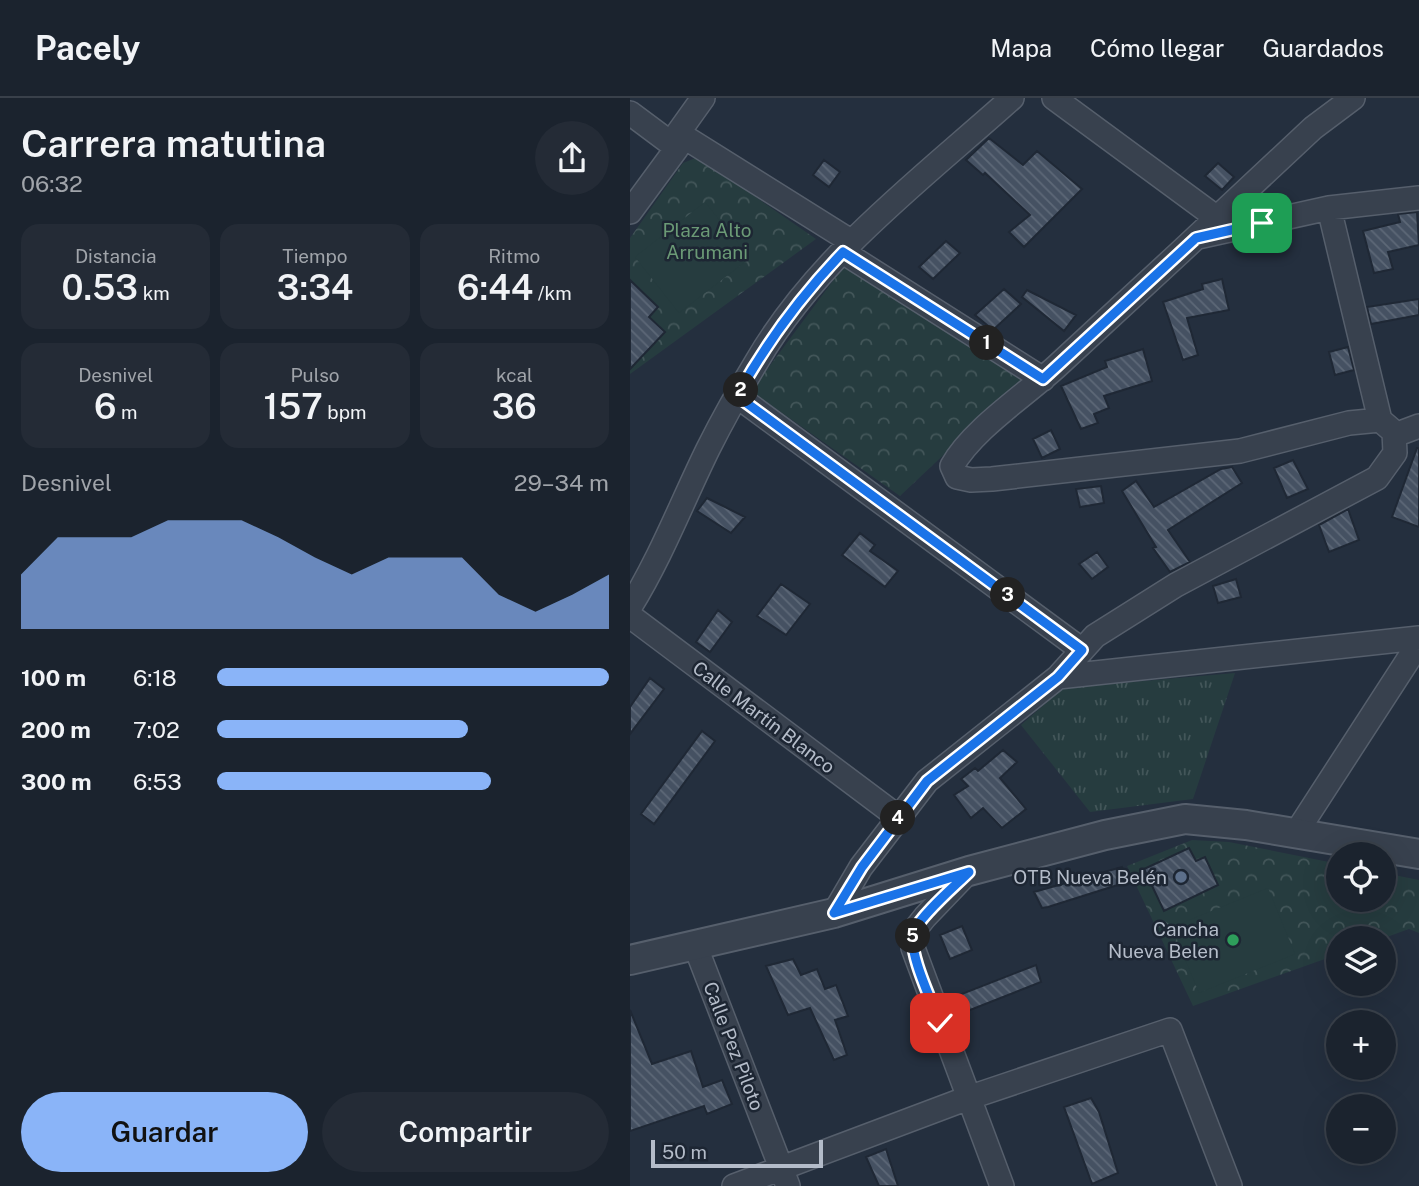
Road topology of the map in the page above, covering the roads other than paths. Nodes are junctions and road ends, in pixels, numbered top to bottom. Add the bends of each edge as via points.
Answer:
1 (704, 98) edge
2 (1012, 98) edge
3 (1054, 98) edge
4 (1353, 98) edge
5 (630, 113) edge
6 (678, 140) junction
7 (1419, 198) edge
8 (1328, 208) junction
9 (630, 212) edge
10 (1217, 218) junction
11 (1196, 238) junction
12 (847, 247) junction
13 (1043, 379) junction
14 (737, 396) junction
15 (1419, 426) edge
16 (1387, 428) junction
17 (630, 607) edge
18 (630, 616) edge
19 (1419, 641) edge
20 (1082, 650) junction
21 (1058, 677) junction
22 (898, 817) junction
23 (1296, 833) junction
24 (1419, 853) edge
25 (969, 872) junction
26 (834, 913) junction
27 (695, 946) junction
28 (633, 956) edge
29 (968, 1098) junction
30 (785, 1177) edge
31 (734, 1186) edge
32 (1002, 1186) edge
33 (1230, 1186) edge

1 - 6 street
2 - 12 street
3 - 10 street
4 - 10 street via 1313,128
5 - 6 street
6 - 9 street
6 - 12 street
7 - 8 street
8 - 11 street
8 - 16 street
10 - 11 street
11 - 13 street
12 - 13 street
12 - 14 street via 810,287 758,358
13 - 16 street via 959,453 952,466 957,477 992,480 1240,451 1349,423
14 - 17 street
14 - 20 street
15 - 16 street
16 - 20 street via 1395,453 1377,478 1176,585 1095,636
18 - 22 street, Calle Martín Blanco
19 - 21 street
19 - 23 street
20 - 21 street
21 - 22 street via 927,781
22 - 26 street
23 - 24 street
23 - 25 street via 1185,819 1105,835
25 - 26 street
25 - 29 street via 913,932 912,948
26 - 27 street
27 - 28 street
27 - 30 street, Calle Pez Piloto
29 - 30 street
29 - 32 street
29 - 33 street via 1170,1030
30 - 31 street

